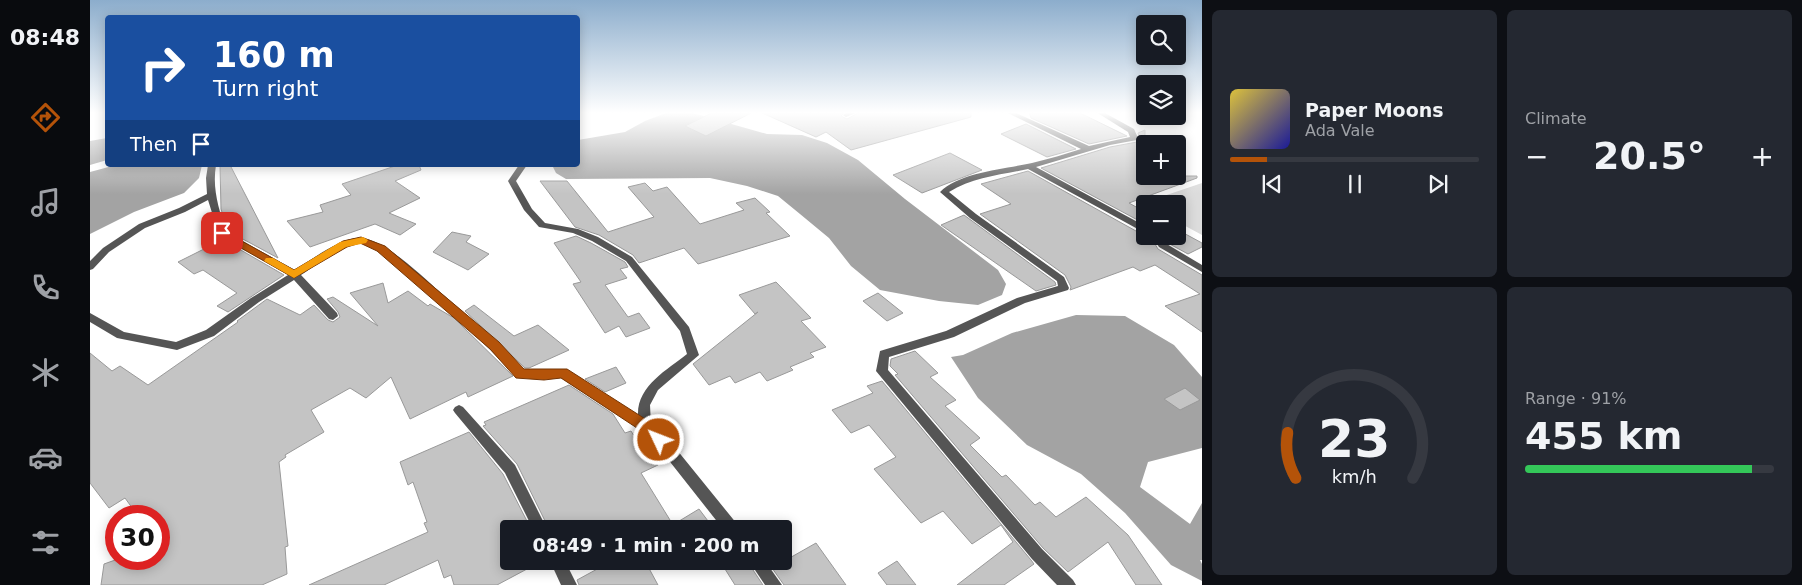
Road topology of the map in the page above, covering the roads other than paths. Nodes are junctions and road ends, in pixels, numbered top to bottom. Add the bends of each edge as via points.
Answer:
1 (1067, 139) edge
2 (1123, 139) edge
3 (1088, 149) junction
4 (1029, 166) junction
5 (212, 167) edge
6 (522, 167) edge
7 (211, 195) junction
8 (1136, 225) edge
9 (1164, 245) edge
10 (90, 267) edge
11 (1202, 269) edge
12 (294, 274) junction
13 (332, 316) dead end
14 (90, 317) edge
15 (459, 410) dead end
16 (645, 426) junction
17 (536, 520) edge
18 (725, 520) edge
19 (562, 570) edge
20 (763, 570) edge
21 (569, 585) edge
22 (774, 585) edge
23 (1068, 585) edge

1 - 3 street
2 - 3 street
3 - 4 street
4 - 8 street
4 - 23 street via 952,186 944,192 1061,279 1064,288 1022,300 950,334 884,354 882,371 1030,546
5 - 7 street
6 - 16 street via 512,180 528,210 542,226 575,231 629,259 685,330 693,355 654,387 644,405
7 - 10 street via 142,226 106,250
7 - 12 street via 222,233
9 - 11 street
12 - 13 street
12 - 14 street via 210,333 177,346 121,335
12 - 16 street via 343,244 361,240 381,248 495,346 520,374 563,373
15 - 17 street via 510,469
16 - 18 street
19 - 21 street
20 - 22 street

